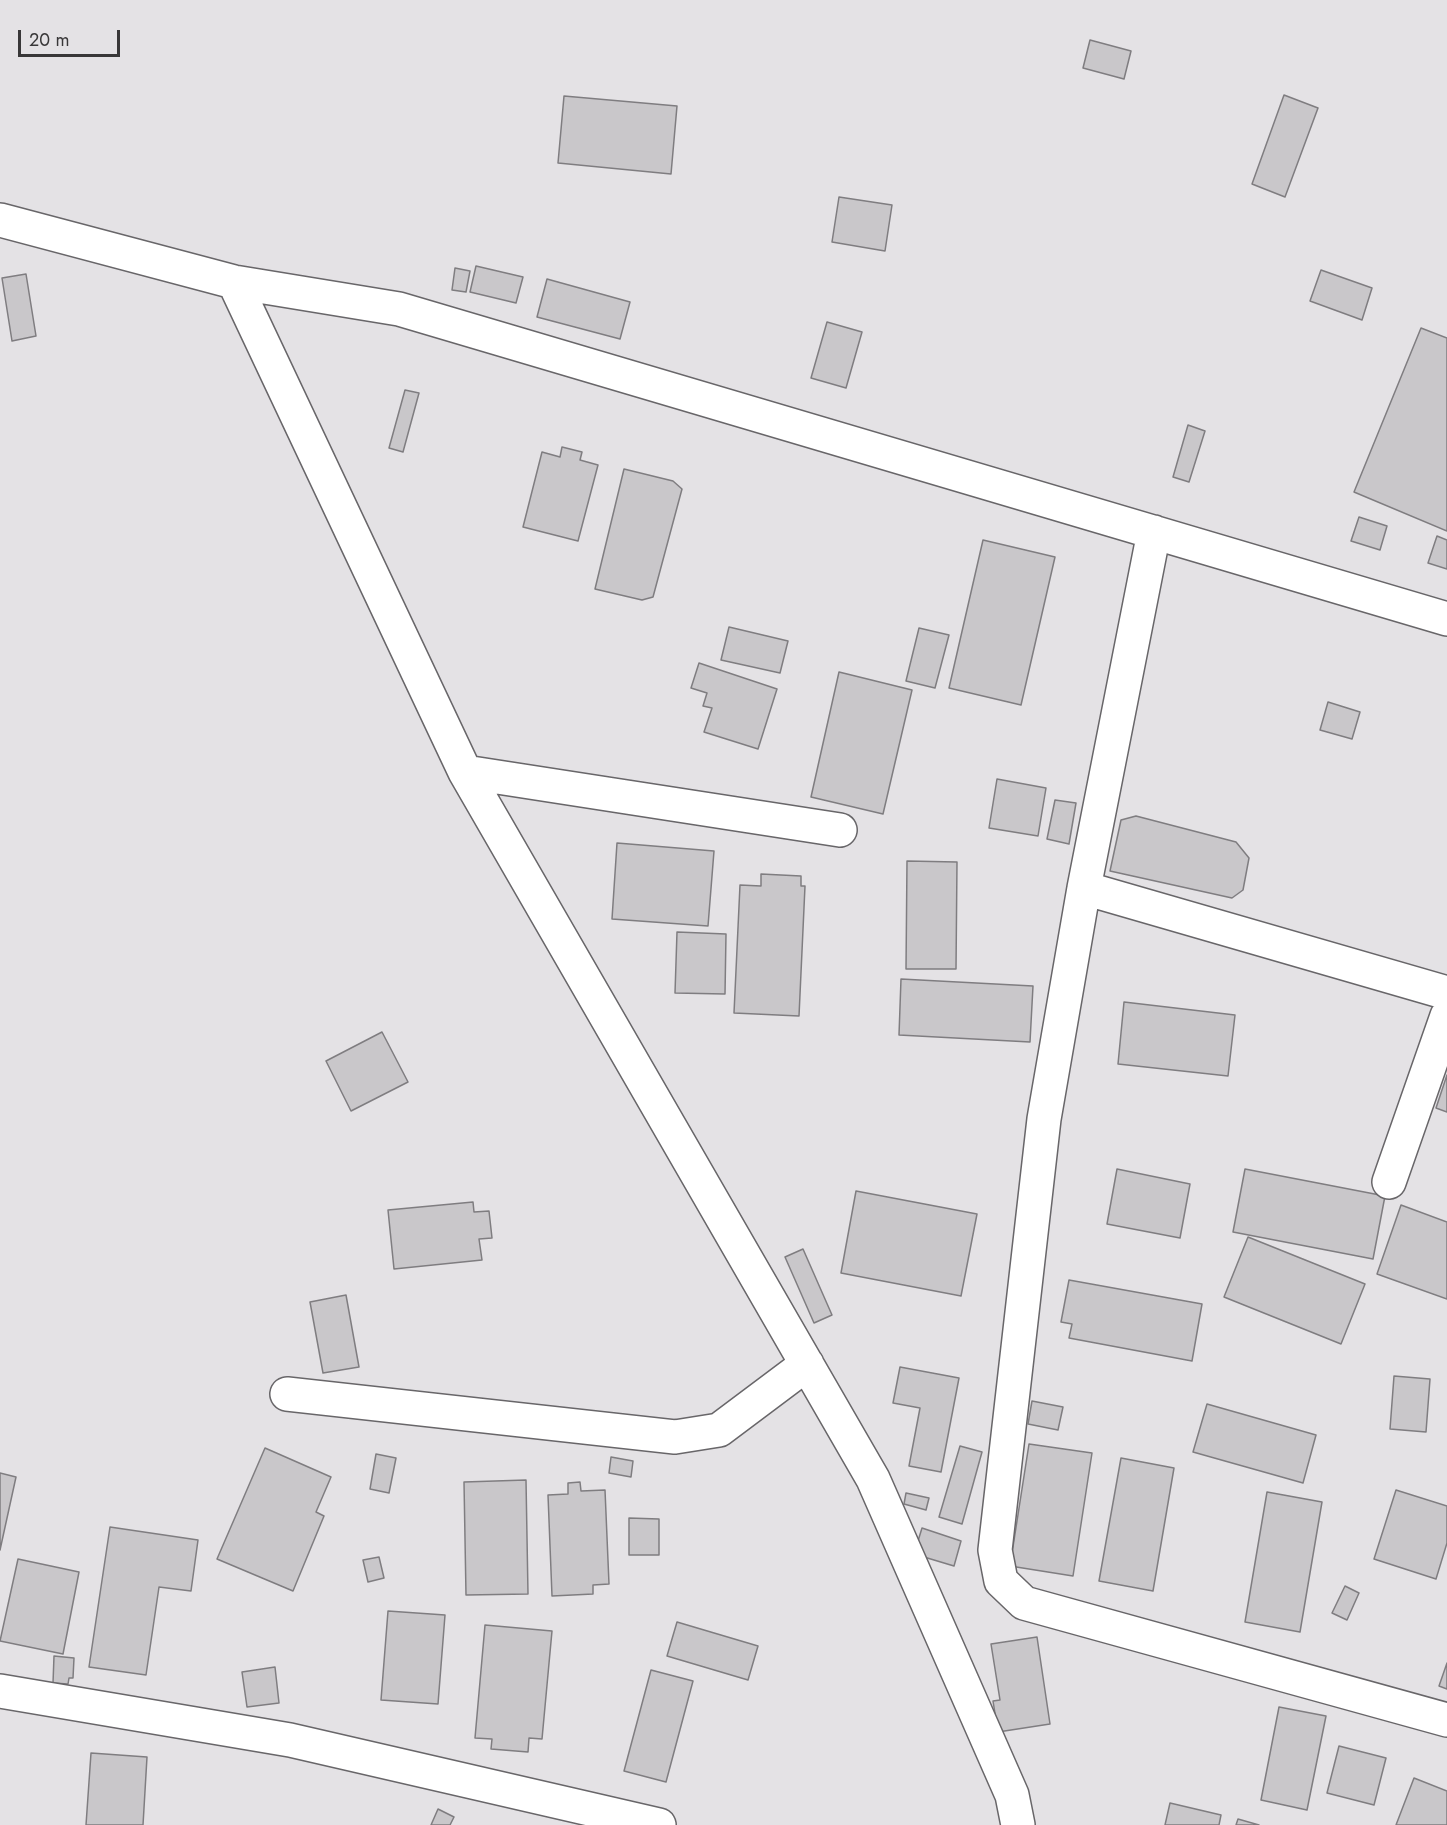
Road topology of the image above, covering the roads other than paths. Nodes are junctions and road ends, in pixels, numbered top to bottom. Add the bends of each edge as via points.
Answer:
1 (0, 220) edge
2 (234, 282) junction
3 (1154, 532) junction
4 (1447, 619) edge
5 (465, 772) junction
6 (840, 830) dead end
7 (1084, 888) junction
8 (1447, 993) edge
9 (1447, 1016) edge
10 (1389, 1182) dead end
11 (807, 1364) junction
12 (287, 1394) dead end
13 (0, 1691) edge
14 (1447, 1720) edge
15 (1018, 1824) edge
16 (659, 1825) edge

1 - 2 street
2 - 3 street via 399,309
2 - 5 street
3 - 4 street
3 - 7 street
5 - 6 street
5 - 11 street
7 - 8 street
7 - 14 street via 1044,1119 995,1550 1001,1581 1024,1604
9 - 10 street
11 - 12 street via 719,1430 675,1437
11 - 15 street via 873,1479 1012,1795
13 - 16 street via 291,1740

